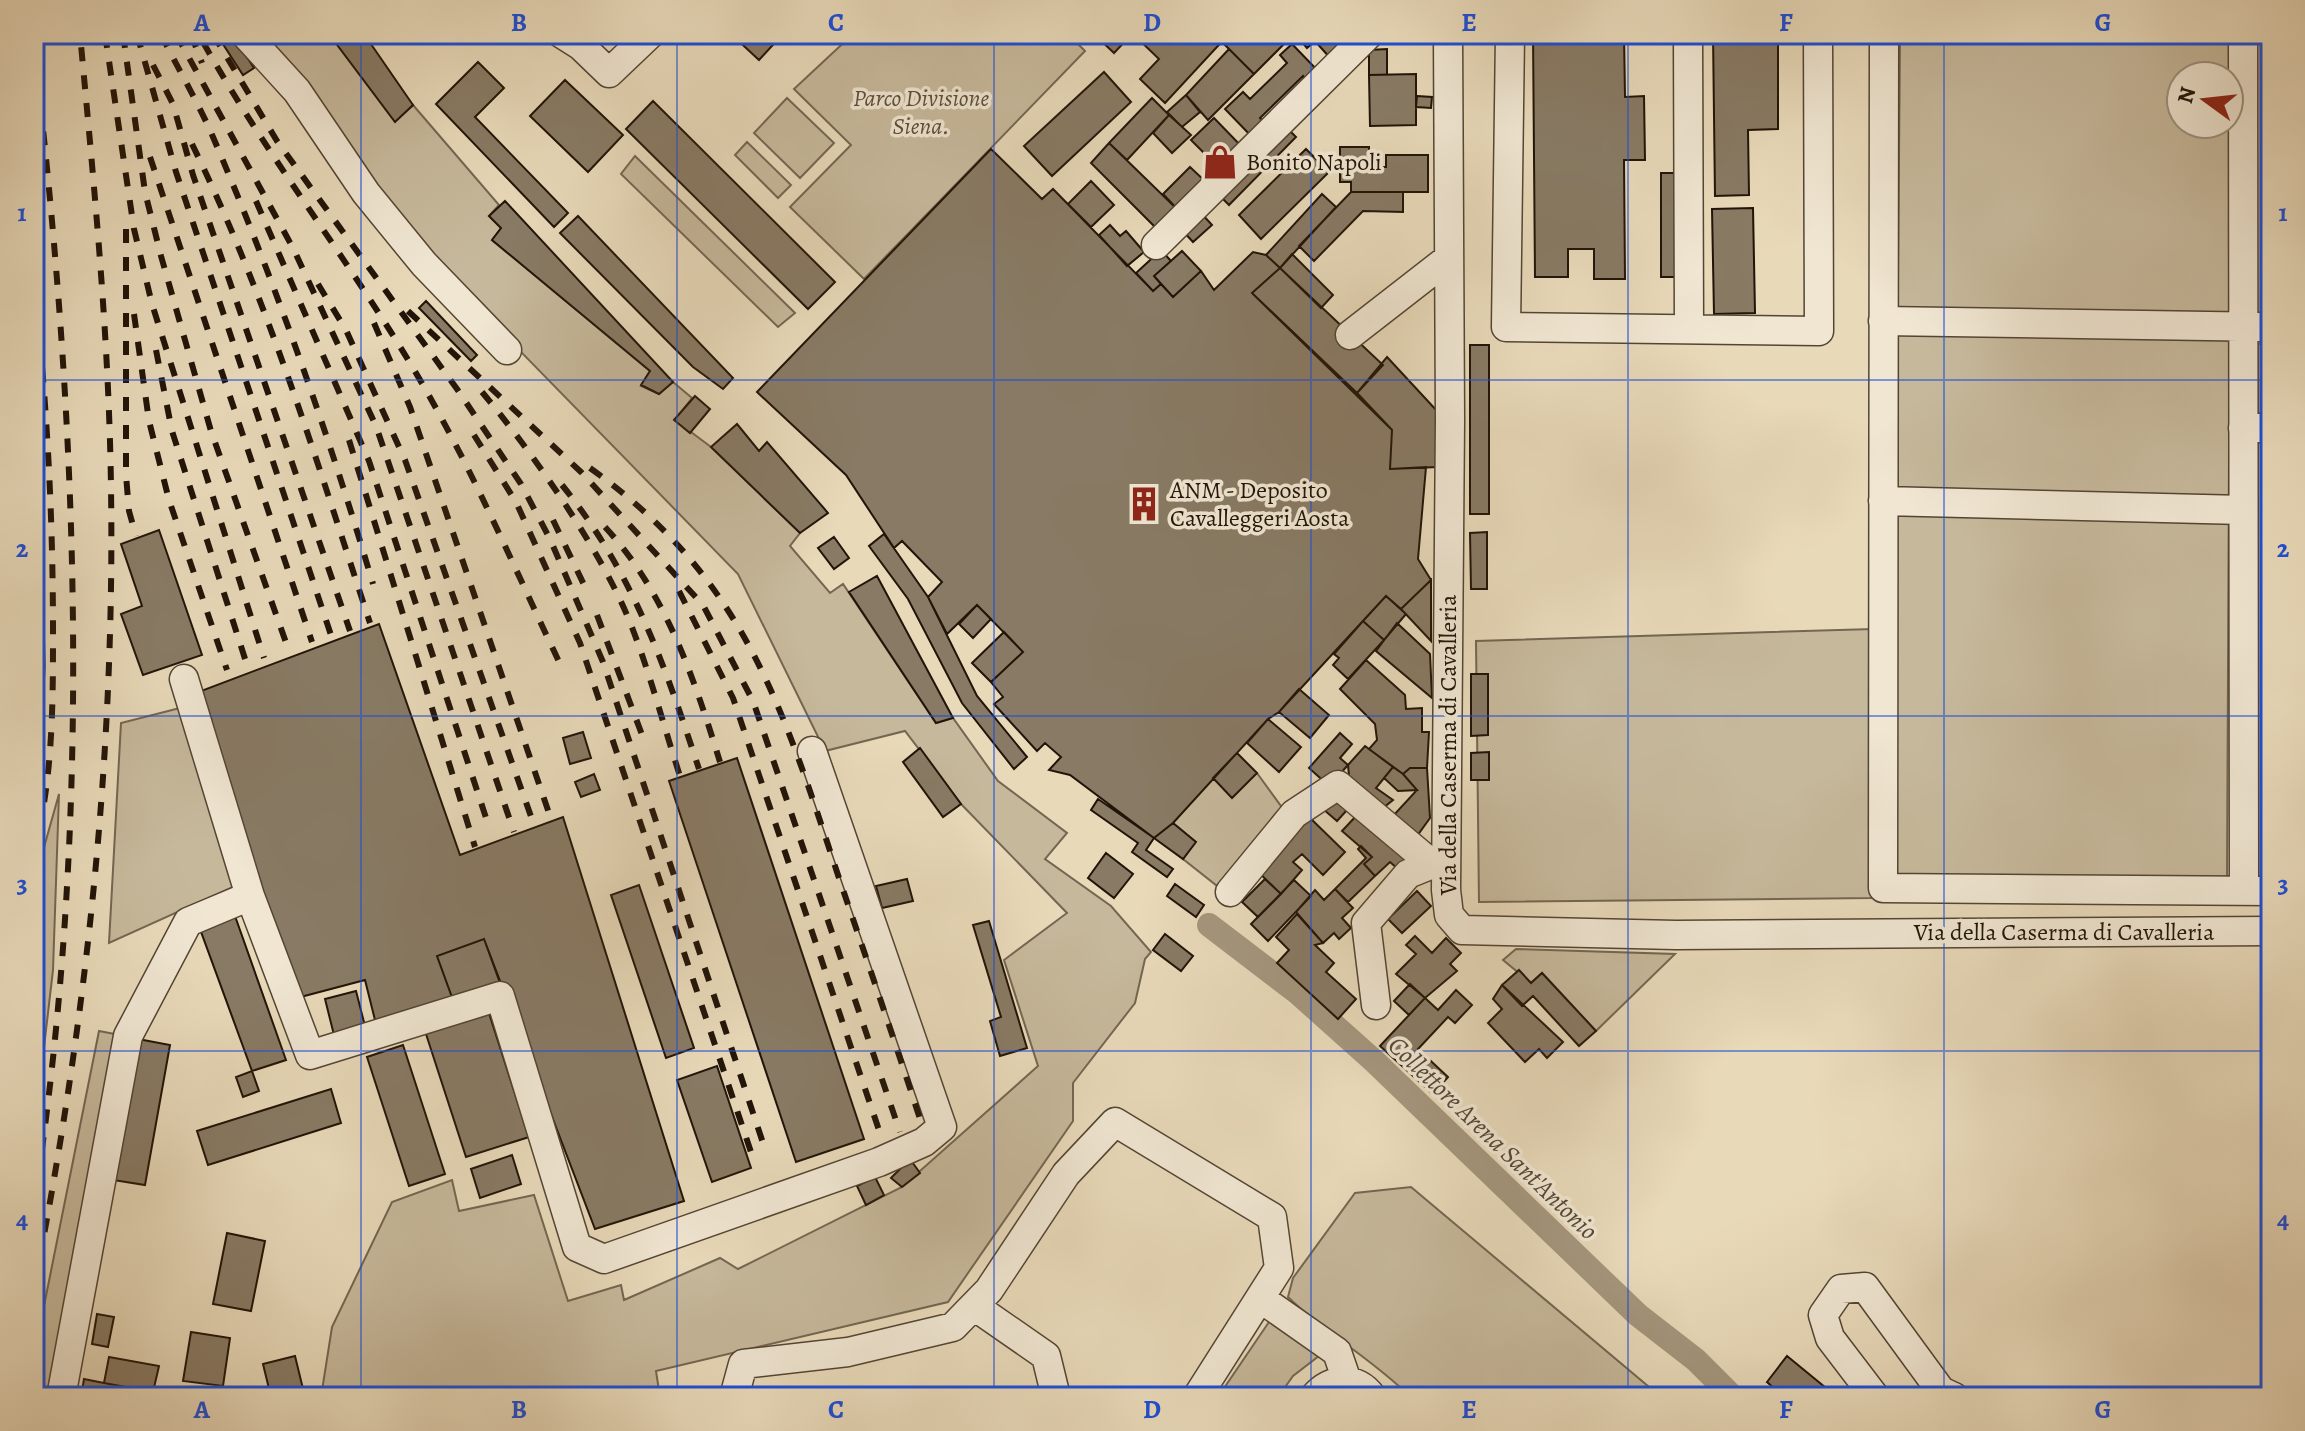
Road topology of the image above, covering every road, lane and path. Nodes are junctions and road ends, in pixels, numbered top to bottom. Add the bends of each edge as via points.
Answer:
1 (245, 34) edge
2 (562, 34) edge
3 (650, 34) edge
4 (1369, 34) edge
5 (1448, 34) edge
6 (1510, 34) edge
7 (1688, 34) edge
8 (1818, 34) edge
9 (1884, 34) edge
10 (2243, 34) edge
11 (1156, 245) dead end
12 (1449, 258) junction
13 (1883, 321) junction
14 (2257, 327) edge
15 (1689, 329) junction
16 (1350, 335) dead end
17 (507, 350) dead end
18 (2257, 428) edge
19 (1883, 501) junction
20 (2243, 510) junction
21 (184, 679) dead end
22 (812, 751) dead end
23 (1439, 861) junction
24 (2257, 890) edge
25 (1230, 892) dead end
26 (250, 896) junction
27 (2271, 931) edge
28 (1376, 1005) dead end
29 (1260, 1298) junction
30 (974, 1306) junction
31 (1347, 1381) junction
32 (61, 1397) edge
33 (734, 1397) edge
34 (1056, 1397) edge
35 (1197, 1397) edge
36 (1314, 1397) edge
37 (1372, 1397) edge
38 (1875, 1397) edge
39 (1954, 1397) edge

1 - 17 street via 297,91 366,193 424,264
2 - 3 street via 609,73
4 - 11 street
5 - 12 street, Via della Caserma di Cavalleria
6 - 15 street via 1506,327
7 - 15 street
8 - 15 street via 1819,331
9 - 13 street
10 - 14 street
12 - 16 street
12 - 23 street, Via della Caserma di Cavalleria
13 - 14 street
13 - 19 street
14 - 18 street
18 - 20 street
19 - 20 street
19 - 24 street via 1883,888
20 - 24 street
21 - 26 street
22 - 26 street via 942,1127 924,1142 879,1162 604,1259 577,1247 500,996 310,1055
23 - 25 street via 1338,785 1294,814
23 - 27 street, Via della Caserma di Cavalleria via 1449,915 1462,930 1495,933
23 - 28 street via 1408,874 1366,923
26 - 32 street via 188,922 128,1036
29 - 30 street via 1279,1268 1272,1217 1115,1122 1066,1174
29 - 31 street via 1337,1352
29 - 35 street
30 - 33 street via 953,1327 848,1352 743,1364
30 - 34 street via 1046,1356
31 - 36 street via 1325,1386
31 - 37 street
38 - 39 street via 1830,1338 1823,1315 1841,1289 1865,1287 1941,1391

